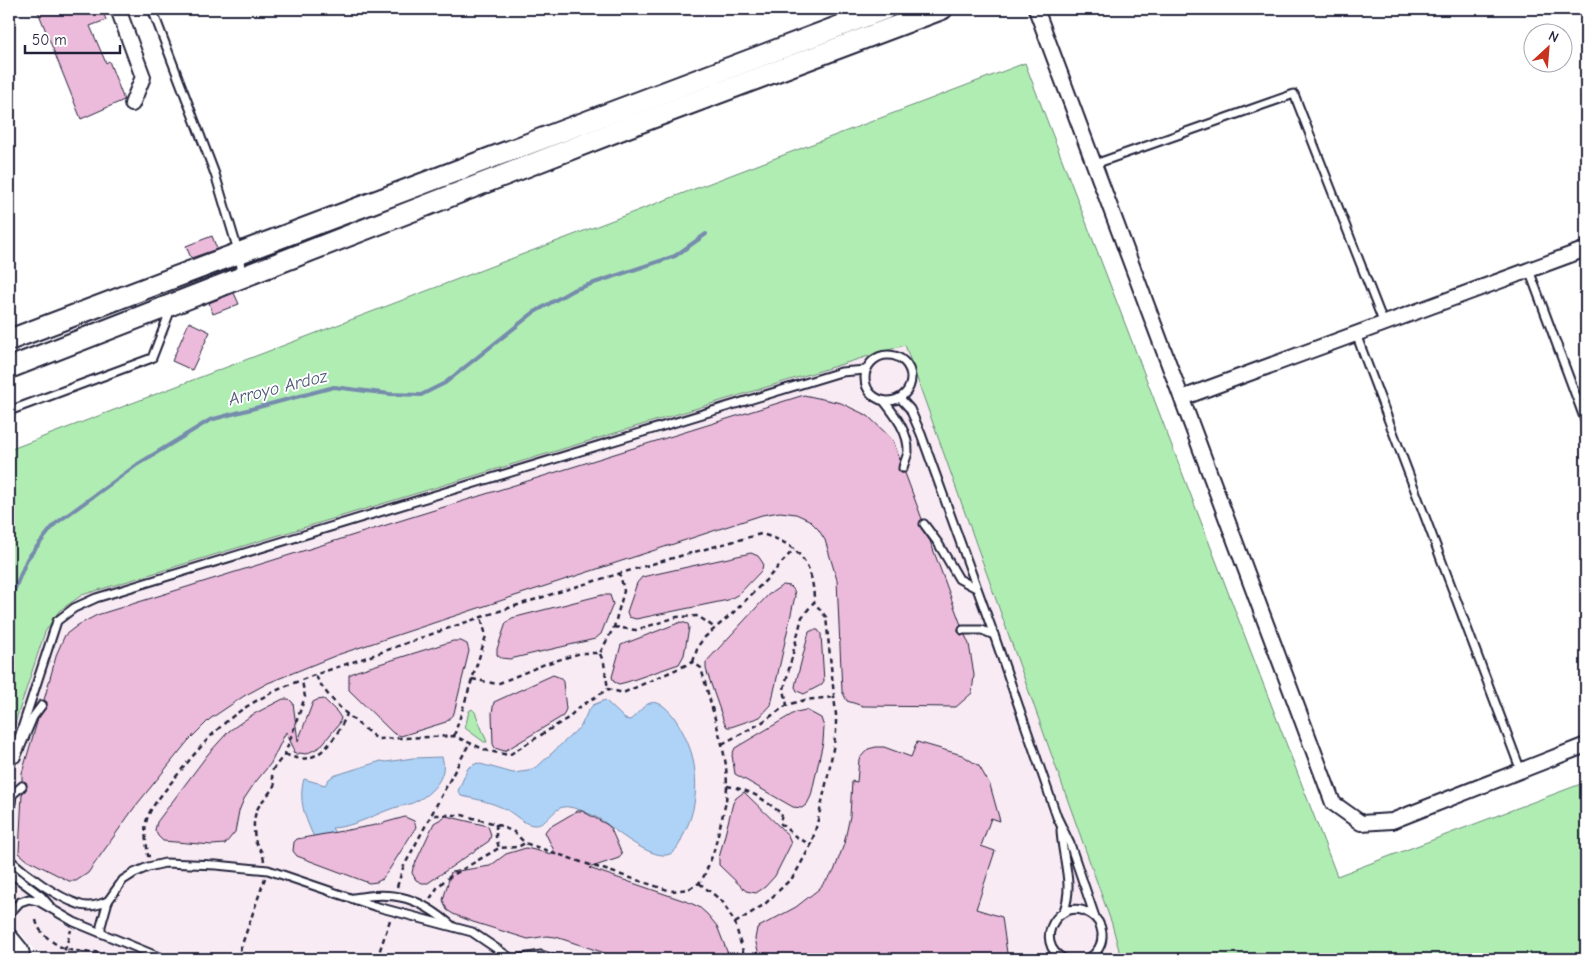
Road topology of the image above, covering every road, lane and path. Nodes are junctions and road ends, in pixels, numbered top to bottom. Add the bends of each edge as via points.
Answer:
1 (118, 9) edge
2 (152, 9) edge
3 (885, 9) edge
4 (942, 9) edge
5 (1036, 9) edge
6 (132, 104) dead end
7 (1095, 164) junction
8 (1586, 249) edge
9 (239, 254) junction
10 (1529, 270) junction
11 (243, 278) junction
12 (173, 305) junction
13 (1384, 324) junction
14 (1356, 334) junction
15 (9, 340) edge
16 (9, 368) edge
17 (866, 370) junction
18 (900, 398) junction
19 (1182, 398) junction
20 (884, 401) junction
21 (9, 411) edge
22 (1586, 423) edge
23 (903, 468) dead end
24 (924, 524) dead end
25 (794, 549) junction
26 (620, 574) junction
27 (976, 588) junction
28 (814, 602) junction
29 (482, 617) junction
30 (614, 627) junction
31 (715, 628) junction
32 (963, 630) dead end
33 (994, 635) junction
34 (600, 654) junction
35 (693, 662) junction
36 (316, 676) junction
37 (472, 679) junction
38 (302, 680) junction
39 (608, 689) junction
40 (834, 698) junction
41 (42, 705) dead end
42 (787, 705) junction
43 (347, 714) junction
44 (454, 736) junction
45 (469, 744) junction
46 (722, 744) junction
47 (1586, 745) edge
48 (285, 754) junction
49 (9, 770) edge
50 (1521, 771) junction
51 (22, 786) dead end
52 (727, 786) junction
53 (432, 815) junction
54 (9, 822) edge
55 (496, 824) junction
56 (1061, 827) junction
57 (525, 843) junction
58 (811, 844) junction
59 (499, 848) junction
60 (155, 855) dead end
61 (9, 859) edge
62 (256, 860) dead end
63 (264, 861) junction
64 (268, 870) junction
65 (9, 872) edge
66 (699, 883) junction
67 (389, 887) dead end
68 (396, 888) junction
69 (405, 891) dead end
70 (354, 898) junction
71 (108, 901) junction
72 (436, 905) dead end
73 (51, 908) junction
74 (394, 911) junction
75 (1063, 913) junction
76 (9, 914) edge
77 (1095, 917) junction
78 (36, 920) dead end
79 (736, 923) junction
80 (454, 928) junction
81 (101, 933) junction
82 (9, 940) edge
83 (1061, 958) edge
84 (20, 959) edge
85 (123, 959) edge
86 (164, 959) edge
87 (237, 959) edge
88 (377, 959) edge
89 (513, 959) edge
90 (554, 959) edge
91 (745, 959) edge
92 (1088, 959) edge

1 - 6 street via 142,77
2 - 9 lane via 215,174
3 - 9 street
4 - 11 street via 625,128
5 - 7 street
7 - 13 lane via 1294,94
7 - 19 street
8 - 10 street
9 - 11 lane
9 - 15 street
10 - 13 street
10 - 22 lane
11 - 12 street
12 - 16 street
12 - 21 lane via 152,358
13 - 14 street
14 - 19 street
14 - 50 lane
17 - 18 lane via 881,355 896,356 902,360 911,372 911,380
17 - 20 lane via 864,378 870,393
17 - 49 lane via 841,372 105,595 74,608 57,620
18 - 20 lane
18 - 27 lane via 910,408 921,434
19 - 50 street via 1333,803 1361,823 1392,821
20 - 23 lane via 895,414 905,435 908,453
24 - 27 lane via 959,579
25 - 26 path via 778,538 761,534
25 - 28 path via 809,568
25 - 31 path
26 - 29 path
26 - 30 path via 624,591
27 - 33 lane
28 - 40 path via 826,617
28 - 42 path via 802,617 784,690
29 - 36 path
29 - 37 path via 486,636
30 - 31 path via 636,630 677,617 698,616
30 - 34 path
31 - 35 path via 698,646
32 - 33 lane via 982,630
33 - 56 lane
34 - 37 path via 581,653 497,684
34 - 39 path
35 - 39 path via 622,693
35 - 46 path via 701,668
36 - 38 path
36 - 43 path via 322,689
37 - 44 path
38 - 48 path via 305,697
38 - 60 path via 244,708 200,747 153,806 146,820 148,856
39 - 45 path via 509,755 488,752
40 - 42 path
40 - 58 path via 836,732 830,772
41 - 49 lane via 33,717
42 - 46 path
43 - 44 path via 377,739
43 - 48 path via 340,730 323,750 308,759
44 - 45 path
45 - 53 path
46 - 52 path
47 - 50 street
48 - 63 path via 273,769 275,786 261,800 254,816 255,841
51 - 54 lane via 12,795
52 - 58 path via 759,796 782,814 780,823
52 - 66 path via 713,854
53 - 55 path via 462,815
53 - 68 path via 403,868
55 - 57 path via 514,832
55 - 59 path
56 - 75 lane via 1069,886
56 - 77 lane
57 - 59 path via 518,847
57 - 66 path via 672,891 689,889
58 - 79 path via 794,876 765,904
59 - 72 path via 446,879 429,900
61 - 71 lane via 79,905
62 - 63 path
63 - 64 path via 270,863
64 - 70 lane
64 - 71 lane via 165,863 148,867 123,880
64 - 87 path
65 - 73 lane via 41,896
66 - 79 path via 722,901
67 - 68 path
68 - 69 path
70 - 74 lane
70 - 80 lane via 399,896 438,914
71 - 81 lane
73 - 76 lane via 29,899 16,905
73 - 81 lane
74 - 80 lane
74 - 88 path
75 - 77 lane via 1080,910
75 - 83 lane via 1052,923 1049,938
77 - 92 lane via 1100,924 1102,940 1100,949
78 - 85 path via 43,934 65,949
79 - 91 path
80 - 89 lane via 472,932
81 - 86 lane
82 - 84 street
89 - 90 lane via 541,955

